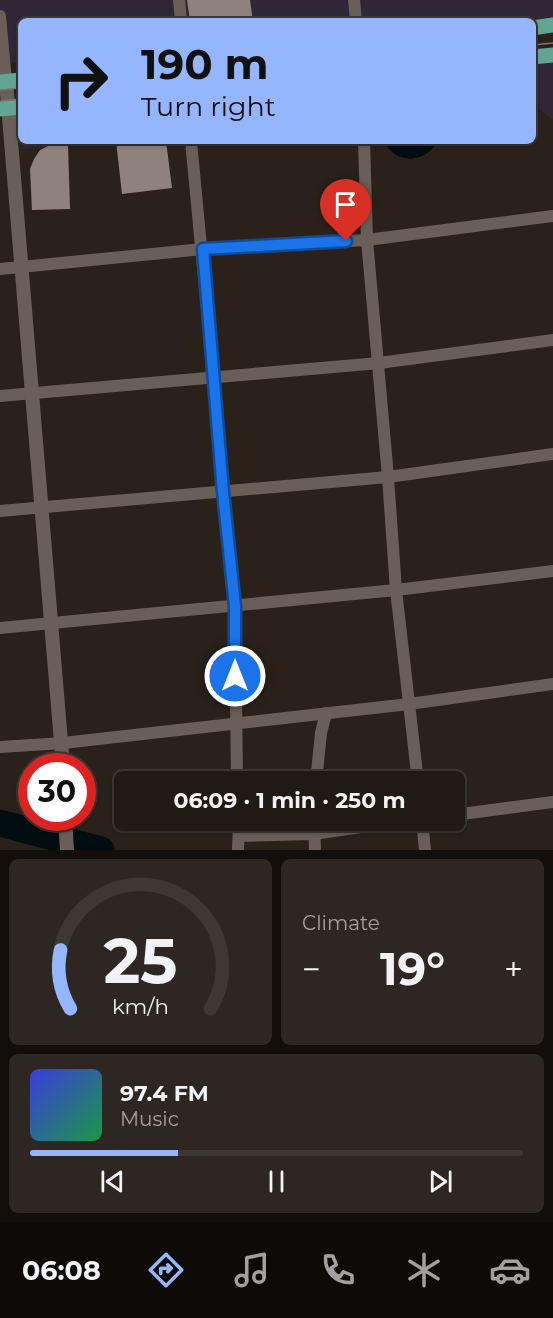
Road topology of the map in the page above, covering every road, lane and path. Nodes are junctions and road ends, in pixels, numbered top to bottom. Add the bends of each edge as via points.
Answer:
1 (179, 0) edge
2 (354, 0) edge
3 (0, 16) edge
4 (181, 18) edge
5 (356, 18) edge
6 (553, 25) edge
7 (536, 27) edge
8 (9, 81) edge
9 (9, 108) edge
10 (191, 144) edge
11 (364, 144) edge
12 (553, 216) edge
13 (367, 240) junction
14 (203, 249) junction
15 (23, 267) junction
16 (0, 269) edge
17 (553, 340) edge
18 (379, 363) junction
19 (214, 377) junction
20 (33, 393) junction
21 (0, 396) edge
22 (553, 454) edge
23 (388, 477) junction
24 (223, 492) junction
25 (41, 507) junction
26 (0, 511) edge
27 (553, 571) edge
28 (396, 590) junction
29 (235, 606) junction
30 (52, 622) junction
31 (0, 628) edge
32 (553, 684) edge
33 (409, 704) junction
34 (326, 713) junction
35 (235, 722) junction
36 (63, 742) junction
37 (0, 747) edge
38 (63, 753) edge
39 (237, 771) edge
40 (317, 771) edge
41 (417, 771) edge
42 (553, 802) edge
43 (465, 814) edge
44 (66, 831) edge
45 (239, 831) edge
46 (313, 831) edge
47 (334, 831) edge
48 (423, 831) edge
49 (313, 834) junction
50 (239, 836) junction
51 (67, 850) edge
52 (238, 850) edge
53 (315, 850) edge
54 (425, 850) edge

1 - 4 street
2 - 5 street
3 - 8 street
6 - 7 main road
8 - 9 street
9 - 15 street
10 - 14 street
11 - 13 street
12 - 13 street
13 - 14 street
13 - 18 street
14 - 15 street
14 - 19 street
15 - 16 street
15 - 20 street
17 - 18 street
18 - 19 street
18 - 23 street
19 - 20 street
19 - 24 street
20 - 21 street
20 - 25 street
22 - 23 street
23 - 24 street
23 - 28 street
24 - 25 street
24 - 29 street
25 - 26 street
25 - 30 street
27 - 28 street
28 - 29 street
28 - 33 street
29 - 30 street
29 - 35 street
30 - 31 street
30 - 36 street
32 - 33 street
33 - 34 street
33 - 41 street
34 - 35 street
34 - 40 street
35 - 36 street
35 - 39 street
36 - 37 street
36 - 38 street
42 - 43 street
44 - 51 street
45 - 50 street
46 - 49 street
47 - 49 street
48 - 54 street
49 - 50 street
49 - 53 street
50 - 52 street

